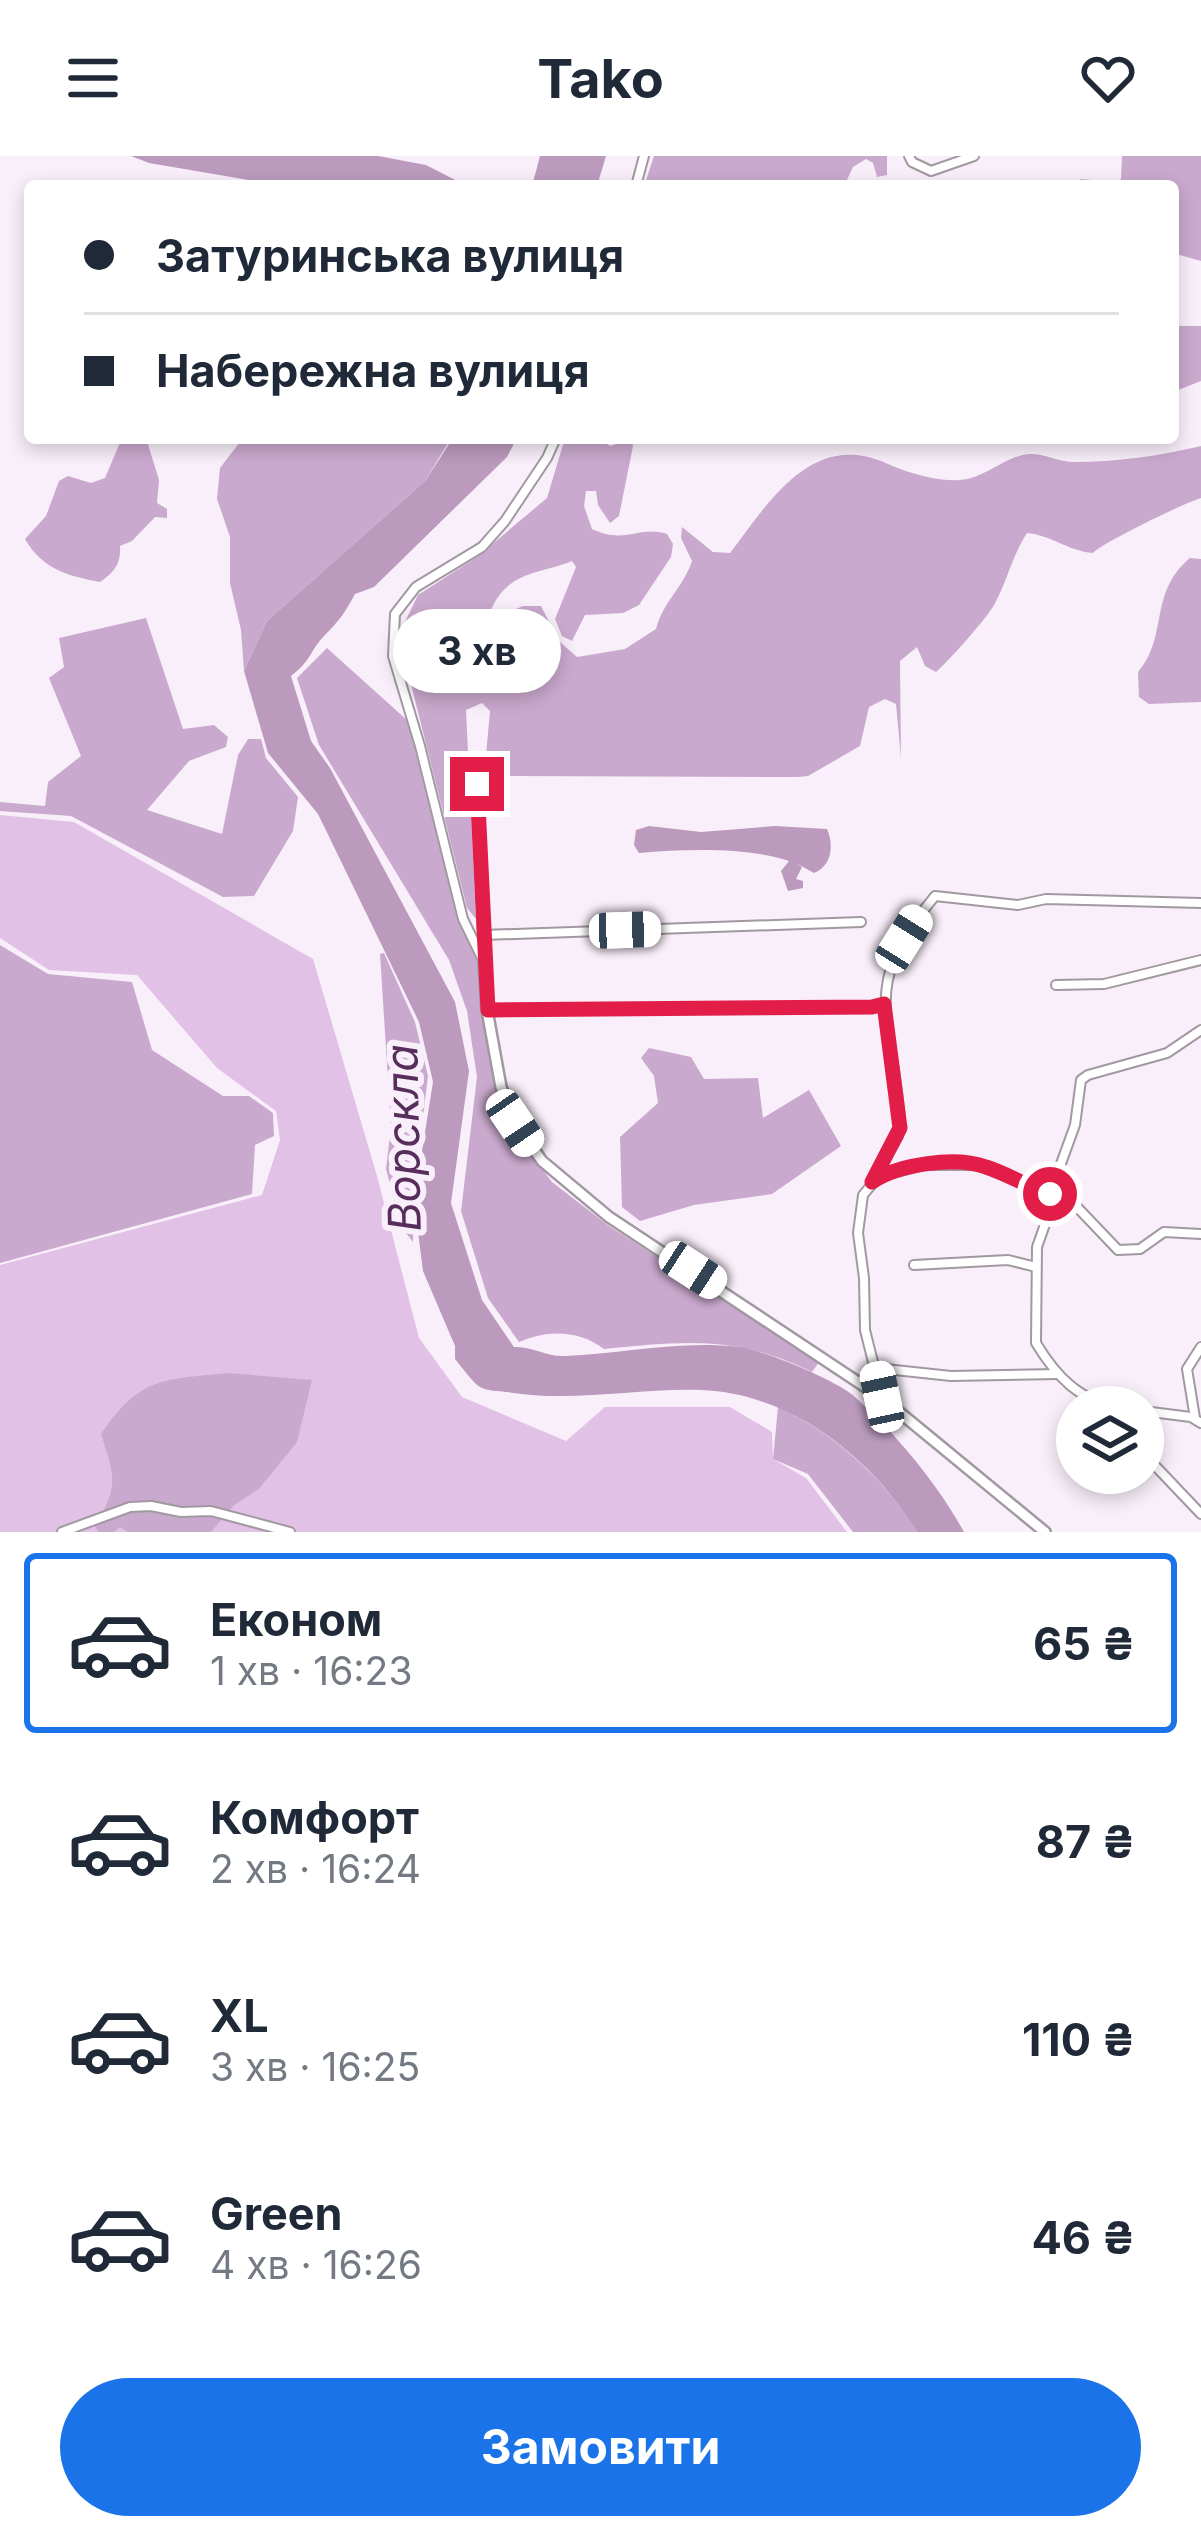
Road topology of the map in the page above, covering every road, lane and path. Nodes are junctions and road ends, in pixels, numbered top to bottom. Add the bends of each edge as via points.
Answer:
1 (909, 156) edge
2 (974, 156) edge
3 (552, 444) edge
4 (477, 784) dead end
5 (1201, 903) edge
6 (861, 922) dead end
7 (483, 935) junction
8 (1201, 960) edge
9 (484, 962) junction
10 (1056, 986) dead end
11 (884, 1004) junction
12 (488, 1010) junction
13 (1201, 1030) edge
14 (872, 1182) junction
15 (1052, 1195) junction
16 (1201, 1234) edge
17 (914, 1265) dead end
18 (1036, 1267) junction
19 (1201, 1347) edge
20 (876, 1368) junction
21 (1058, 1374) junction
22 (1071, 1386) edge
23 (882, 1397) junction
24 (1164, 1414) edge
25 (1198, 1420) edge
26 (1164, 1475) edge
27 (1201, 1514) edge
28 (62, 1532) edge
29 (290, 1532) edge
30 (1045, 1532) edge

1 - 2 street via 931,171
3 - 9 street via 482,547 416,587 395,614 393,656 463,919
4 - 7 street
5 - 11 street via 1018,905 935,896 895,955
6 - 7 street
7 - 9 street
8 - 10 street via 1104,984
9 - 12 street
11 - 12 street
11 - 14 street via 900,1128
12 - 23 street via 508,1106 558,1177
13 - 15 street via 1167,1053 1082,1080
14 - 15 street via 968,1163
14 - 20 street via 858,1233
15 - 16 street via 1086,1213 1118,1250 1140,1249 1164,1232
15 - 18 street
17 - 18 street via 1008,1260
18 - 21 street via 1036,1343
19 - 25 street via 1187,1369
20 - 21 street
20 - 23 street
21 - 22 street
23 - 30 street
24 - 25 street
26 - 27 street
28 - 29 street via 152,1506 211,1511

